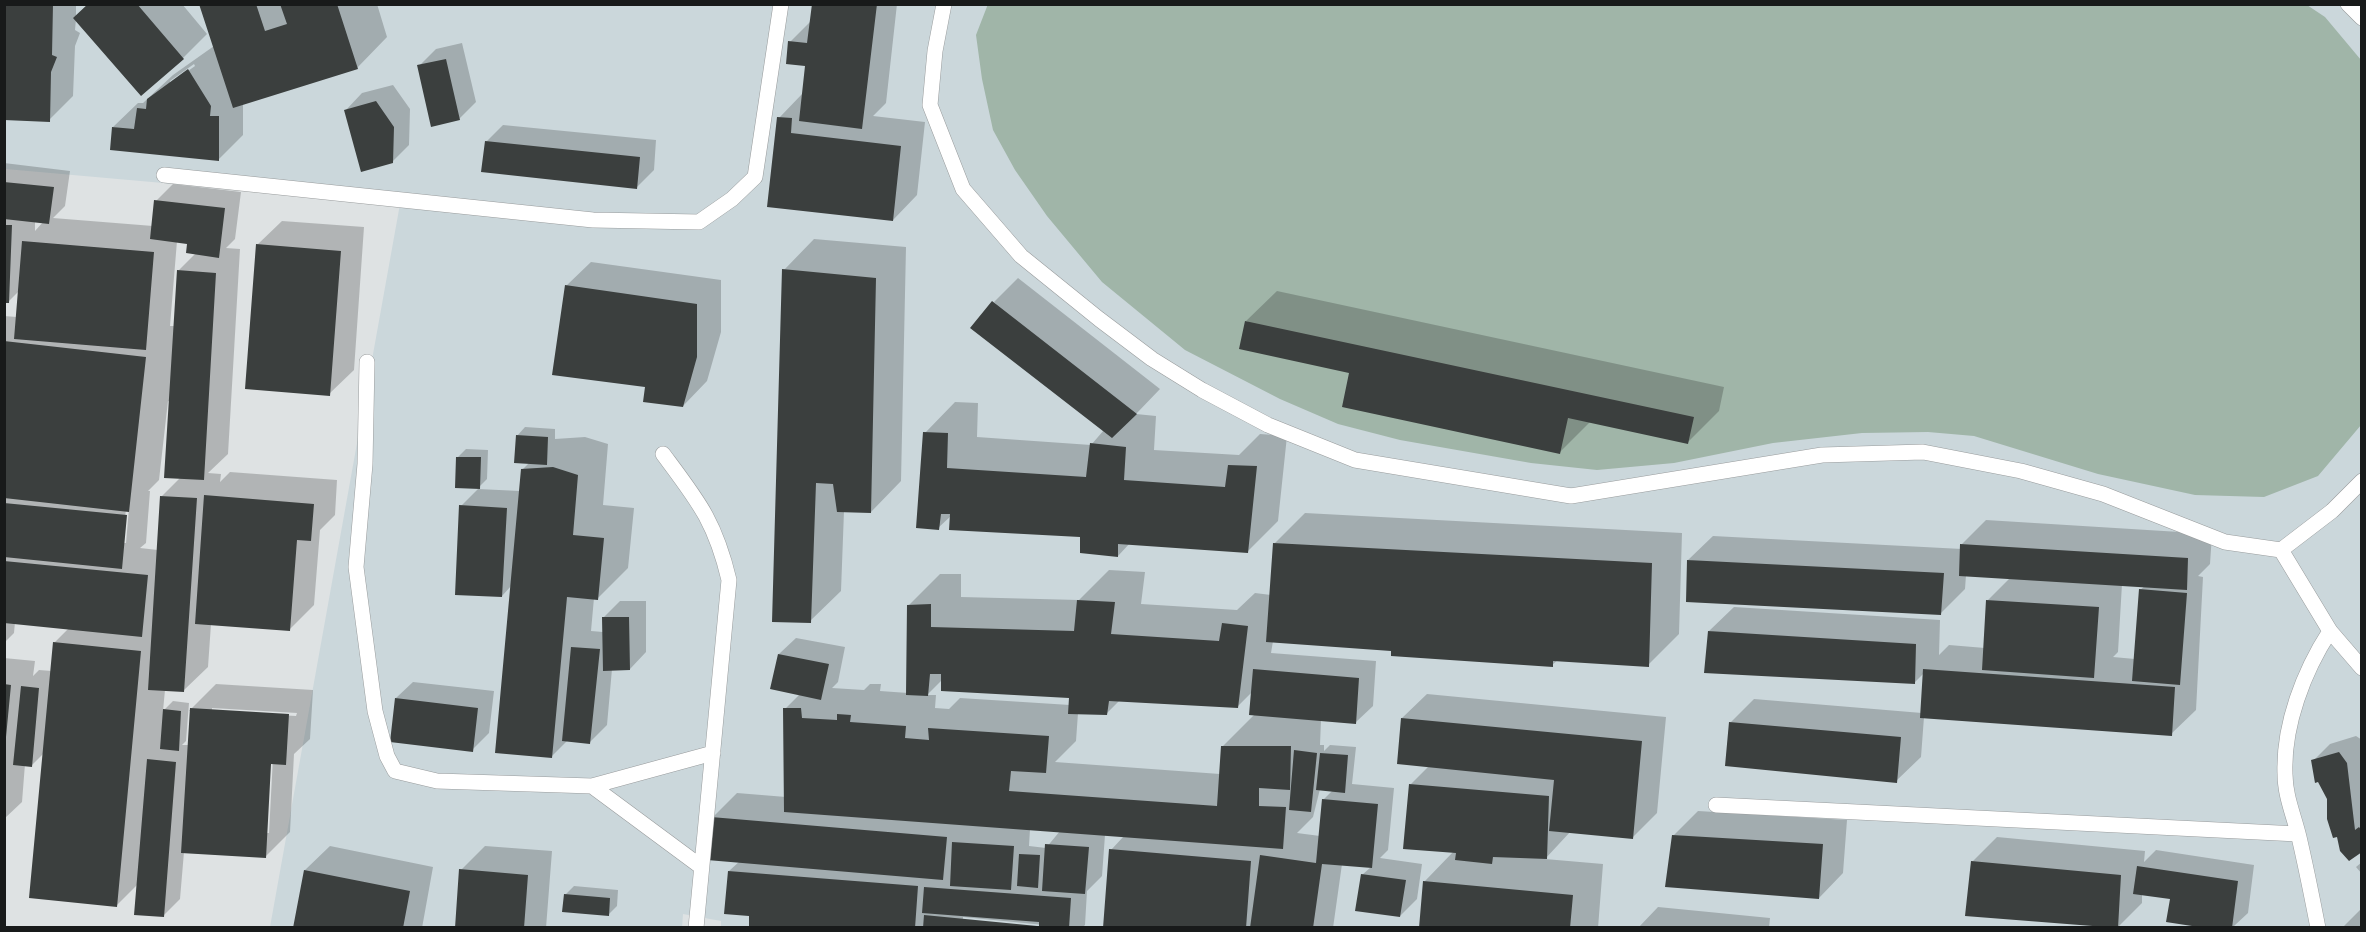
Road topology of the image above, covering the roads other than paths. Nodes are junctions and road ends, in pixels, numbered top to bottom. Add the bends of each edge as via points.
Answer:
1 (781, 4) edge
2 (944, 4) edge
3 (2348, 4) edge
4 (2361, 18) edge
5 (164, 175) dead end
6 (367, 362) dead end
7 (663, 454) dead end
8 (2361, 481) edge
9 (2281, 550) junction
10 (2330, 631) junction
11 (2361, 668) edge
12 (713, 753) junction
13 (592, 786) junction
14 (1716, 806) dead end
15 (2298, 834) junction
16 (700, 866) junction
17 (696, 927) edge
18 (2318, 927) edge

1 - 5 lane via 755,177 699,222 593,220
2 - 9 lane via 930,105 963,189 1021,256 1099,319 1152,359 1268,425 1355,460 1571,496 1822,455 1923,452 2021,471 2103,494 2224,542
3 - 4 lane
6 - 13 lane via 365,464 356,567 375,711 387,756 395,771 437,781
7 - 12 lane via 704,508 720,543 729,580
8 - 9 lane via 2332,511
9 - 10 lane
10 - 11 lane
10 - 15 lane via 2314,656 2286,743 2287,796
12 - 13 lane
12 - 16 lane
13 - 16 lane
14 - 15 lane
15 - 18 lane
16 - 17 lane

